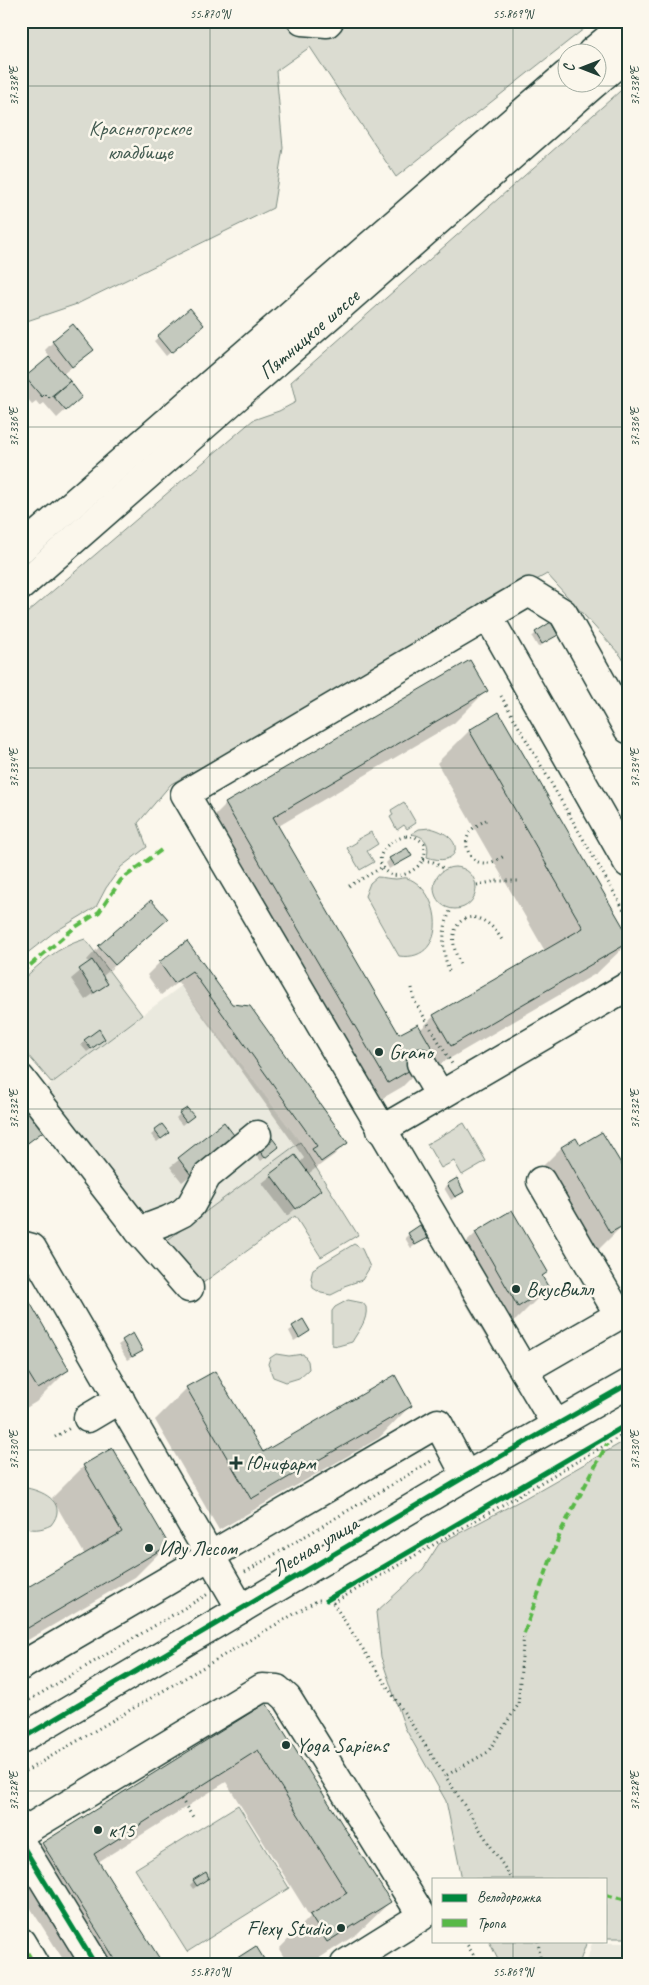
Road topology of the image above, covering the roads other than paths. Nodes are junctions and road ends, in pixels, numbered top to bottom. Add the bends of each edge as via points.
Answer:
1 (302, 21) edge
2 (329, 21) edge
3 (628, 22) edge
4 (604, 42) edge
5 (628, 55) edge
6 (606, 74) edge
7 (556, 84) edge
8 (585, 92) edge
9 (51, 524) junction
10 (21, 544) edge
11 (21, 549) edge
12 (21, 586) edge
13 (488, 616) junction
14 (628, 729) edge
15 (628, 863) edge
16 (628, 986) edge
17 (421, 1063) dead end
18 (21, 1079) edge
19 (440, 1096) junction
20 (381, 1130) junction
21 (257, 1135) dead end
22 (542, 1180) dead end
23 (138, 1231) junction
24 (21, 1245) edge
25 (188, 1288) dead end
26 (623, 1312) edge
27 (524, 1370) junction
28 (628, 1384) edge
29 (120, 1399) junction
30 (88, 1418) dead end
31 (556, 1425) junction
32 (466, 1476) junction
33 (210, 1555) junction
34 (241, 1609) junction
35 (21, 1666) edge
36 (21, 1739) edge
37 (21, 1833) edge
38 (21, 1843) edge
39 (21, 1942) edge
40 (34, 1964) edge
41 (95, 1964) edge
42 (345, 1964) edge

1 - 2 main road
3 - 4 main road
5 - 6 main road, Пятницкое шоссе
7 - 9 main road, Пятницкое шоссе
8 - 12 main road, Пятницкое шоссе
9 - 10 main road
9 - 11 main road, Пятницкое шоссе
13 - 14 main road via 529,592 563,613
13 - 15 main road
13 - 20 main road via 185,794
16 - 19 main road
17 - 19 main road
18 - 23 main road
19 - 20 main road
20 - 27 main road
21 - 23 main road via 207,1176 191,1205 182,1213
22 - 26 main road
23 - 25 main road
24 - 29 main road via 32,1248
26 - 27 main road
27 - 31 main road
28 - 31 main road, Лесная улица
29 - 30 main road
29 - 33 main road
31 - 32 main road, Лесная улица
32 - 33 main road via 438,1423
32 - 34 main road, Лесная улица
33 - 34 main road
33 - 35 main road
34 - 36 main road, Лесная улица
37 - 42 main road via 262,1688 277,1688 287,1698 422,1916
38 - 41 main road
39 - 40 main road

